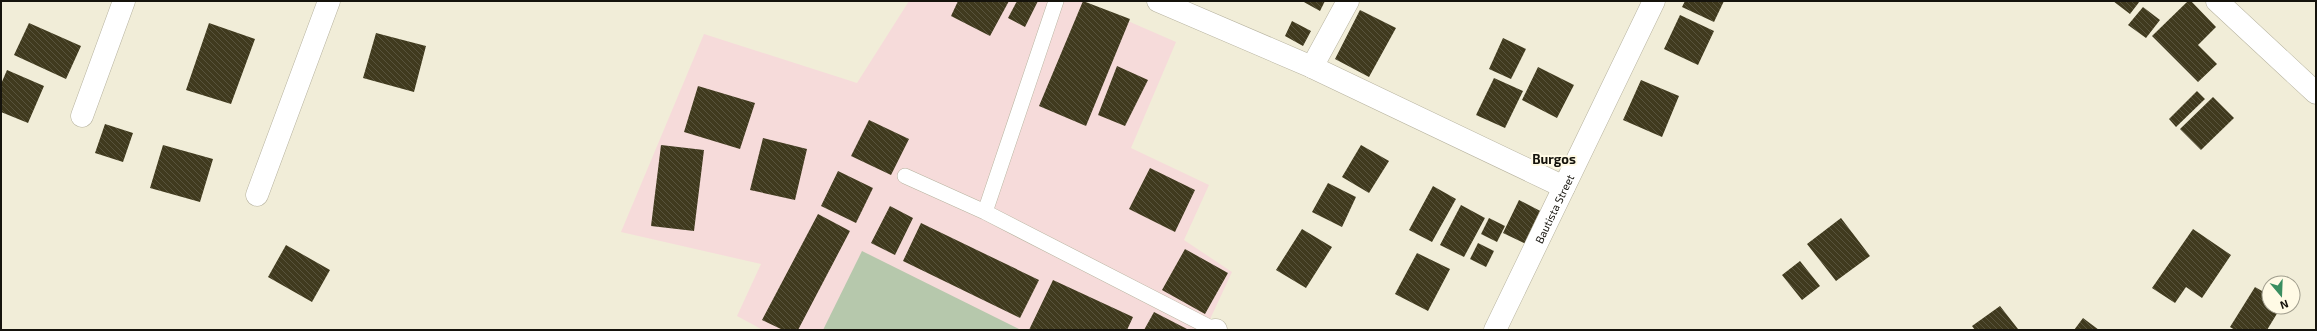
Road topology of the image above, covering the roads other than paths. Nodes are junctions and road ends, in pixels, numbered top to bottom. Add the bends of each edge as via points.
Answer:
1 (124, 1) edge
2 (329, 1) edge
3 (1056, 1) edge
4 (1158, 1) edge
5 (1348, 1) edge
6 (1654, 1) edge
7 (2217, 1) edge
8 (1312, 67) junction
9 (2316, 93) edge
10 (82, 116) dead end
11 (905, 176) dead end
12 (1564, 187) junction
13 (257, 195) dead end
14 (985, 212) junction
15 (1215, 330) edge
16 (1495, 330) edge

1 - 10 street
2 - 13 street
3 - 14 lane
4 - 8 street
5 - 8 street
6 - 12 street, Bautista Street
7 - 9 street
8 - 12 street
11 - 14 lane
12 - 16 street, Bautista Street
14 - 15 lane

